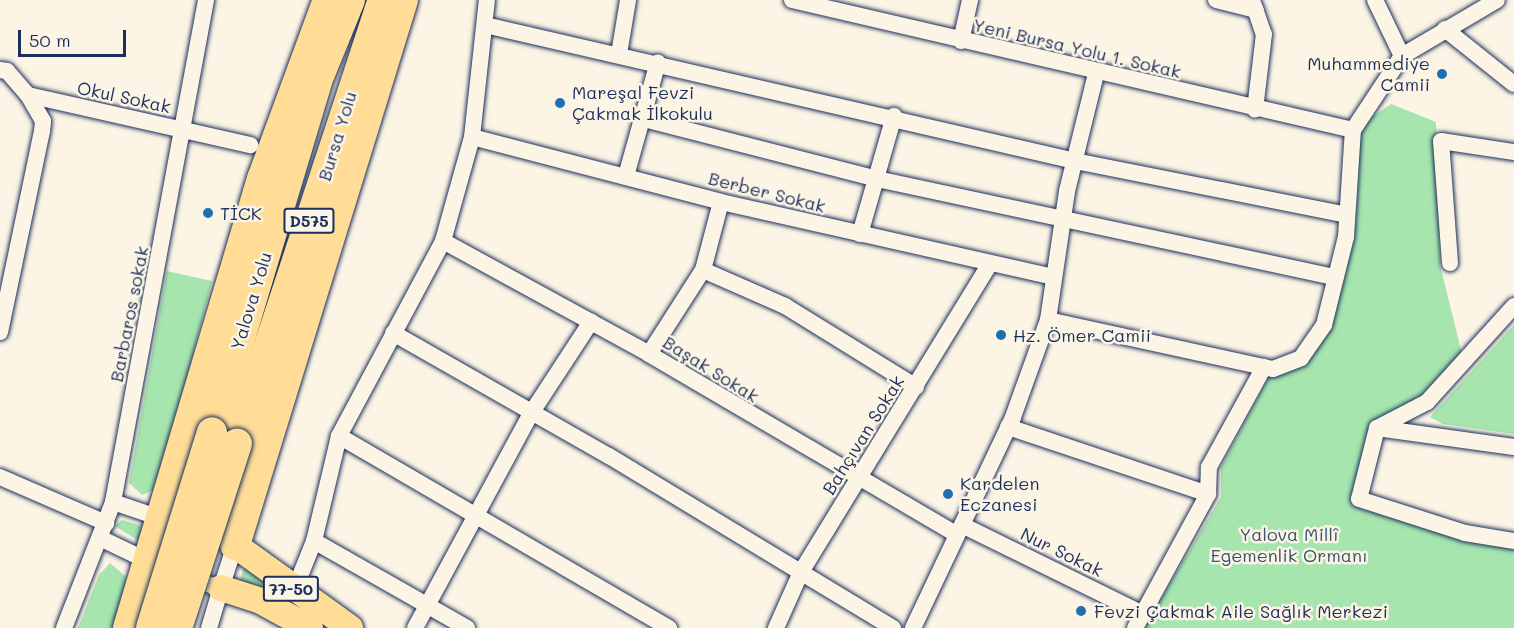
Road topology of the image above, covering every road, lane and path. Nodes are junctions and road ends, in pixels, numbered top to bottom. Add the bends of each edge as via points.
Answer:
1 (206, 0) edge
2 (328, 0) edge
3 (350, 0) edge
4 (383, 0) edge
5 (403, 0) edge
6 (487, 0) edge
7 (628, 0) edge
8 (792, 0) edge
9 (970, 0) edge
10 (1216, 0) edge
11 (1375, 0) edge
12 (1497, 0) edge
13 (1254, 5) edge
14 (485, 25) junction
15 (1445, 29) junction
16 (961, 41) junction
17 (619, 54) junction
18 (1402, 56) junction
19 (658, 62) junction
20 (2, 67) edge
21 (1096, 74) junction
22 (1514, 84) edge
23 (28, 95) junction
24 (1255, 109) junction
25 (894, 116) junction
26 (644, 119) junction
27 (185, 130) junction
28 (1353, 130) junction
29 (472, 137) junction
30 (250, 145) dead end
31 (1514, 152) edge
32 (1075, 161) junction
33 (626, 176) junction
34 (877, 179) junction
35 (721, 202) junction
36 (1347, 215) junction
37 (1063, 217) junction
38 (860, 234) junction
39 (443, 241) junction
40 (1450, 263) dead end
41 (989, 265) junction
42 (703, 270) junction
43 (1054, 277) junction
44 (1336, 277) junction
45 (1514, 306) edge
46 (1048, 320) junction
47 (591, 322) junction
48 (0, 332) edge
49 (393, 333) junction
50 (650, 354) junction
51 (1264, 367) junction
52 (916, 387) junction
53 (532, 412) junction
54 (1008, 427) junction
55 (1377, 428) junction
56 (339, 436) junction
57 (224, 438) junction
58 (1514, 447) edge
59 (0, 477) edge
60 (860, 478) junction
61 (1208, 494) junction
62 (113, 502) junction
63 (478, 517) junction
64 (162, 519) junction
65 (960, 530) junction
66 (103, 531) junction
67 (314, 541) junction
68 (1514, 541) edge
69 (235, 545) junction
70 (149, 562) junction
71 (801, 572) junction
72 (221, 588) junction
73 (294, 591) junction
74 (428, 607) junction
75 (1139, 621) edge
76 (64, 628) edge
77 (128, 628) edge
78 (151, 628) edge
79 (177, 628) edge
80 (209, 628) edge
81 (310, 628) edge
82 (350, 628) edge
83 (415, 628) edge
84 (467, 628) edge
85 (669, 628) edge
86 (776, 628) edge
87 (893, 628) edge
88 (913, 628) edge

1 - 27 street, Barbaros sokak
2 - 64 highway via 292,87
3 - 57 highway, Yalova Yolu / D575 via 317,81
4 - 57 highway, Bursa Yolu / D575
5 - 69 highway
6 - 14 street
7 - 17 street
8 - 16 street, Yeni Bursa Yolu 1. Sokak
9 - 16 street
10 - 13 street
11 - 18 street
12 - 15 street
13 - 24 street via 1265,58
14 - 17 street
14 - 29 street
15 - 18 street
15 - 22 street
16 - 21 street, Yeni Bursa Yolu 1. Sokak
17 - 19 street
18 - 28 street
19 - 25 street
19 - 26 street
20 - 23 street
21 - 24 street, Yeni Bursa Yolu 1. Sokak
21 - 32 street
23 - 27 street, Okul Sokak
23 - 48 street via 43,121 42,131
24 - 28 street, Yeni Bursa Yolu 1. Sokak
25 - 32 street
25 - 34 street
26 - 33 street
26 - 34 street
27 - 30 street, Okul Sokak
27 - 62 street, Barbaros sokak
28 - 36 street
29 - 33 street, Berber Sokak
29 - 39 street
31 - 40 street via 1441,141
32 - 36 street
32 - 37 street
33 - 35 street, Berber Sokak
34 - 37 street
34 - 38 street
35 - 38 street, Berber Sokak
35 - 42 street
36 - 44 street
37 - 43 street
37 - 44 street
38 - 41 street, Berber Sokak
39 - 47 street, Başak Sokak
39 - 49 street
41 - 43 street, Berber Sokak
41 - 52 street, Bahçıvan Sokak
42 - 50 street
42 - 52 street via 785,306
43 - 46 street
44 - 51 street via 1324,325 1301,358
45 - 55 street via 1427,402
46 - 51 street
46 - 54 street
47 - 50 street, Başak Sokak
47 - 53 street
49 - 53 street
49 - 56 street
50 - 60 street, Başak Sokak
51 - 61 street via 1209,467
52 - 60 street, Bahçıvan Sokak
53 - 63 street
53 - 71 street
54 - 61 street
54 - 65 street
55 - 58 street
55 - 68 street via 1359,499 1465,533
56 - 63 street
56 - 67 street
57 - 78 highway, D575, bridge
57 - 79 highway, D575, bridge
59 - 66 street
60 - 65 street, Başak Sokak
60 - 71 street, Bahçıvan Sokak
61 - 75 street
62 - 64 street
62 - 66 street, Barbaros sokak
63 - 74 street
63 - 85 street
64 - 69 street
64 - 70 highway
65 - 75 street, Nur Sokak
65 - 88 street
66 - 70 street
66 - 76 street, Barbaros sokak
67 - 73 street
67 - 74 street
69 - 72 street
69 - 73 main road, 77-50
70 - 72 street
70 - 77 highway
71 - 86 street, Bahçıvan Sokak
71 - 87 street
72 - 80 street
72 - 81 main road, 77-50 via 261,601
73 - 82 main road, 77-50
74 - 83 street
74 - 84 street

